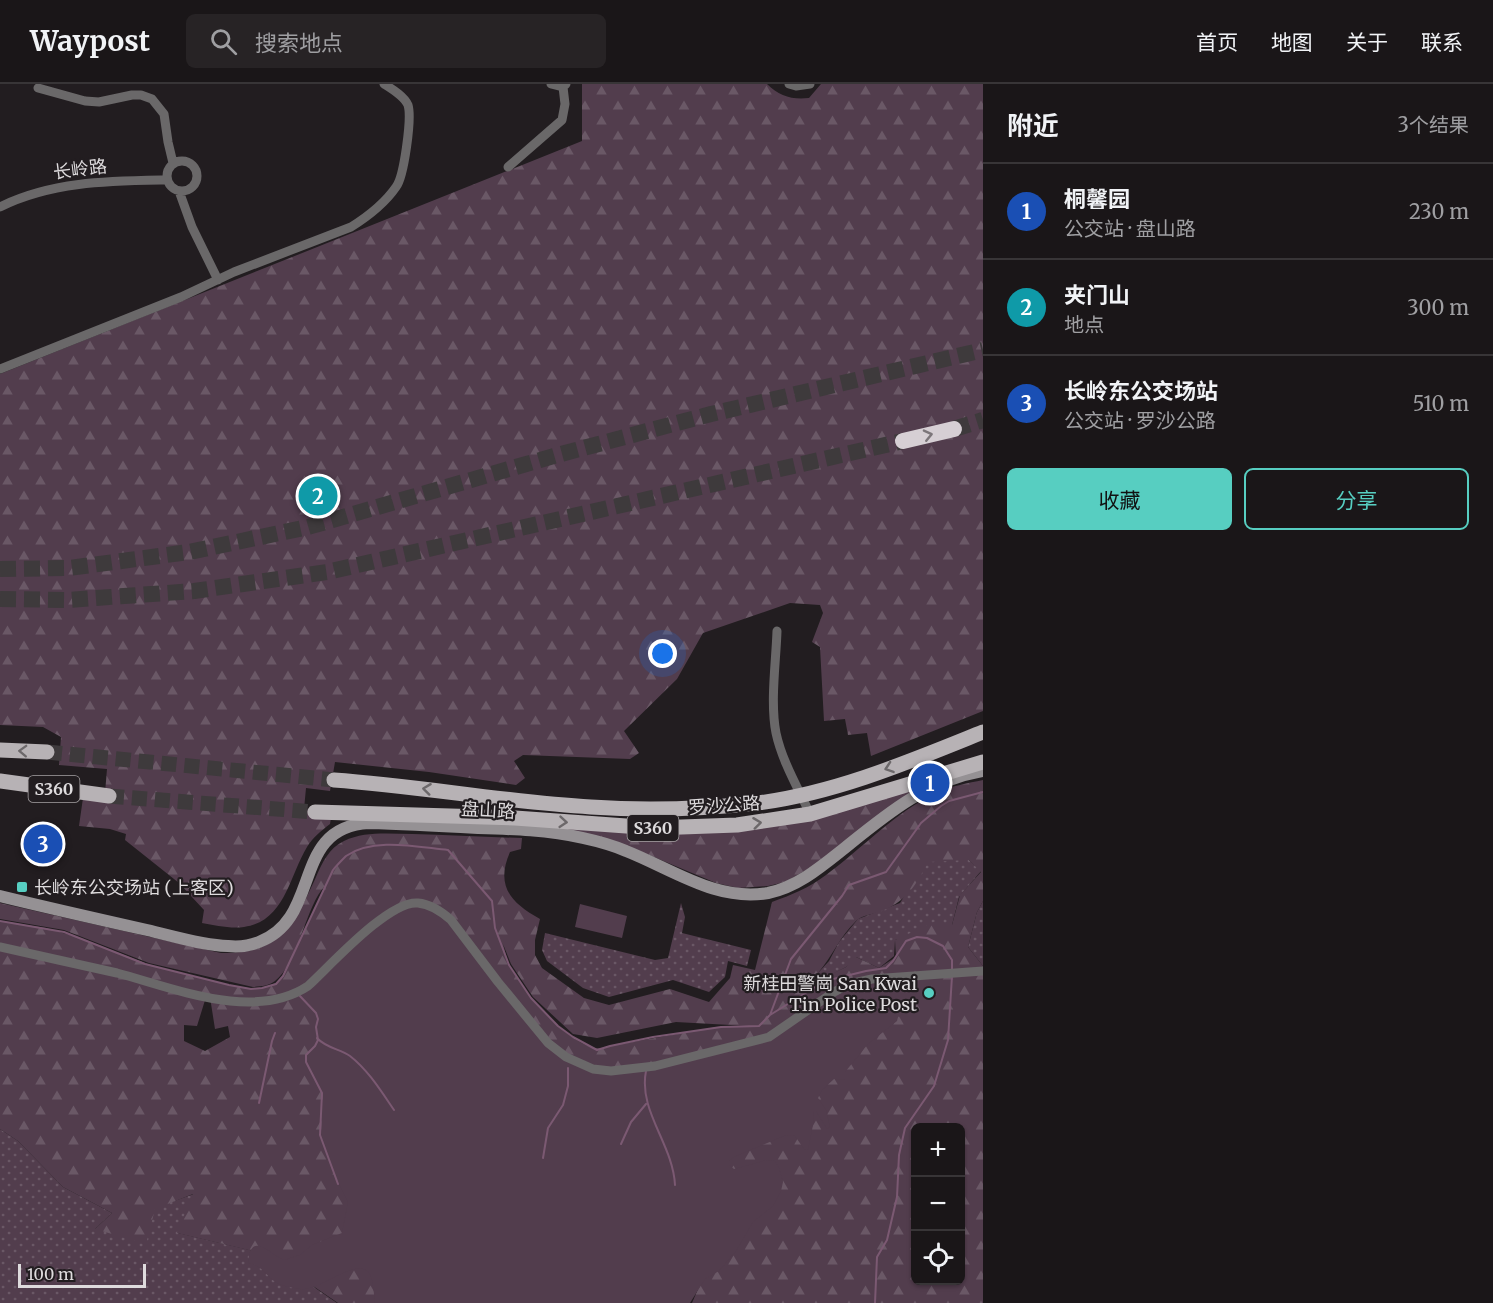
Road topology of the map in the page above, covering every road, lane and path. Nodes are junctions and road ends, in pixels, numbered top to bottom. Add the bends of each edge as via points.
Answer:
1 (384, 84) edge
2 (550, 84) edge
3 (789, 84) edge
4 (810, 84) edge
5 (564, 86) edge
6 (38, 88) dead end
7 (174, 163) junction
8 (508, 167) dead end
9 (167, 180) junction
10 (179, 191) junction
11 (0, 207) edge
12 (218, 280) junction
13 (0, 369) edge
14 (954, 429) tunnel mouth
15 (903, 441) tunnel mouth
16 (777, 631) dead end
17 (983, 732) edge
18 (0, 750) edge
19 (47, 752) tunnel mouth
20 (983, 762) edge
21 (983, 771) edge
22 (334, 780) tunnel mouth
23 (0, 781) edge
24 (801, 795) junction
25 (109, 796) tunnel mouth
26 (315, 812) tunnel mouth
27 (810, 814) junction
28 (0, 895) edge
29 (0, 947) edge
30 (983, 971) edge

1 - 12 street via 407,104 409,114 402,177 397,187 351,227
2 - 5 street
3 - 4 street
5 - 8 street via 566,104 562,120
6 - 7 street via 85,101 132,95 152,99 164,114
7 - 9 street via 168,169
7 - 10 street via 190,162 198,175 190,189
9 - 10 street
9 - 11 street, 长岭路 via 75,185 26,196
10 - 12 street
12 - 13 street
15 -> 14 highway
16 - 24 street via 776,730
17 -> 24 main road, 罗沙公路 / S360 via 893,767
19 -> 18 main road, S360
20 - 27 main road, 罗沙公路 / S360
21 - 28 main road, 盘山路 via 922,791 818,869 768,893 716,890 626,850 583,838 534,831 369,823 344,827 333,834 316,855 302,897 287,922 274,934 245,946 208,944
24 -> 22 main road, 罗沙公路 / S360 via 697,808 631,809
23 - 25 main road, S360
24 - 27 street
26 -> 27 main road, 罗沙公路 / S360 via 675,828 748,824
29 - 30 street via 210,998 263,1001 299,992 378,920 399,907 417,902 451,920 548,1042 566,1057 593,1069 611,1071 655,1066 769,1037 849,984

